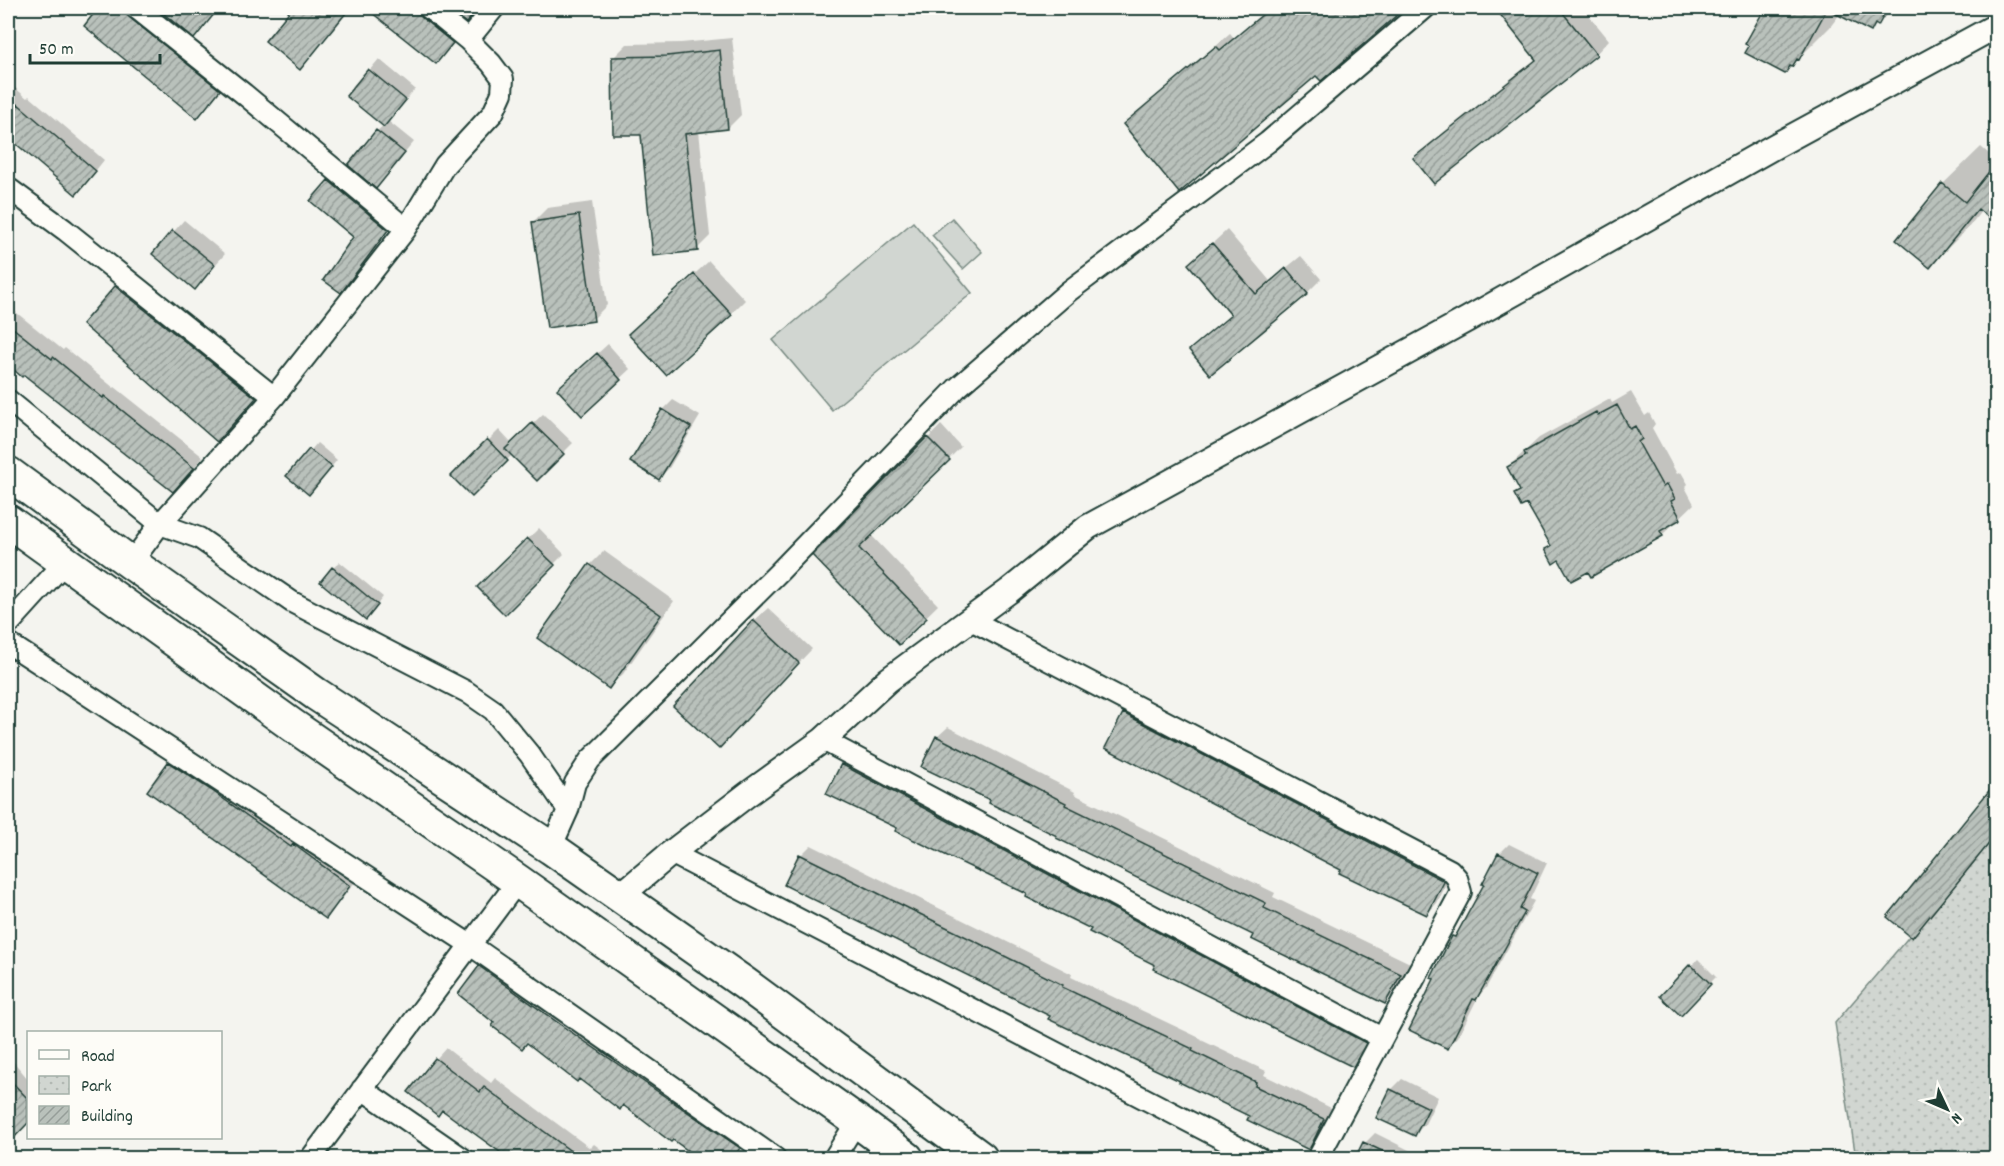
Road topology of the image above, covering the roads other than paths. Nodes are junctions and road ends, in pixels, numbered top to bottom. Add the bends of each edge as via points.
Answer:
1 (135, 8) edge
2 (429, 8) edge
3 (494, 8) edge
4 (1425, 8) edge
5 (1996, 26) edge
6 (468, 40) junction
7 (8, 188) edge
8 (406, 229) junction
9 (274, 397) junction
10 (8, 400) edge
11 (8, 473) edge
12 (8, 521) edge
13 (160, 524) junction
14 (66, 561) junction
15 (130, 563) junction
16 (971, 620) junction
17 (8, 625) edge
18 (8, 643) edge
19 (823, 740) junction
20 (568, 810) junction
21 (551, 848) junction
22 (670, 853) junction
23 (518, 881) junction
24 (620, 896) junction
25 (470, 944) junction
26 (1382, 1038) junction
27 (362, 1089) junction
28 (857, 1120) junction
29 (311, 1158) edge
30 (462, 1158) edge
31 (775, 1158) edge
32 (834, 1158) edge
33 (907, 1158) edge
34 (981, 1158) edge
35 (1259, 1158) edge
36 (1318, 1158) edge

1 - 8 street
2 - 6 street
3 - 6 street
4 - 20 street via 1268,142 1069,291 957,388 590,760 575,783
5 - 16 street via 1088,528
6 - 8 street via 503,79 502,93 493,113 445,165
7 - 9 street
8 - 9 street
9 - 13 street
10 - 13 street
11 - 15 highway
12 - 14 highway
13 - 15 street
13 - 20 street via 199,538 292,603 467,692 493,710
14 - 17 street
14 - 23 highway via 292,725
15 - 21 highway via 316,694
16 - 19 street via 888,680
16 - 26 street via 1450,870 1461,892
18 - 25 street
19 - 22 street
19 - 26 street
20 - 21 street
21 - 24 highway
22 - 24 street
22 - 35 street
23 - 25 street
23 - 28 highway
24 - 34 highway
25 - 27 street
25 - 31 street
26 - 36 street
27 - 29 street
27 - 30 street
28 - 32 street
28 - 33 highway

